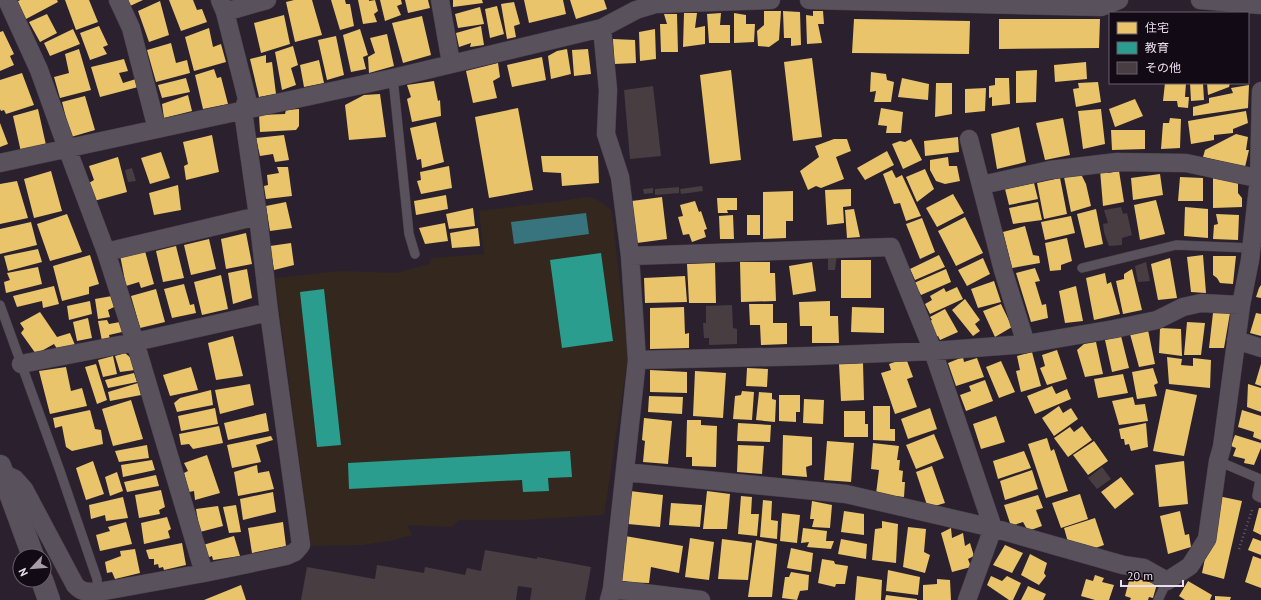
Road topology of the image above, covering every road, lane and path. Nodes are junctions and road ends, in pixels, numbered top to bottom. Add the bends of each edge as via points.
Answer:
1 (7, 0) edge
2 (118, 0) edge
3 (267, 0) edge
4 (440, 0) edge
5 (771, 0) edge
6 (809, 0) edge
7 (1119, 0) edge
8 (1200, 0) edge
9 (739, 1) edge
10 (1102, 3) edge
11 (635, 5) edge
12 (1261, 5) edge
13 (223, 6) edge
14 (602, 28) junction
15 (452, 63) junction
16 (393, 78) junction
17 (1261, 91) edge
18 (1261, 96) edge
19 (243, 111) junction
20 (157, 129) junction
21 (969, 139) dead end
22 (67, 148) junction
23 (0, 163) edge
24 (1260, 179) edge
25 (982, 185) junction
26 (258, 216) junction
27 (1251, 248) junction
28 (106, 252) junction
29 (415, 254) dead end
30 (630, 256) junction
31 (1082, 268) dead end
32 (0, 304) edge
33 (1241, 305) junction
34 (269, 312) junction
35 (1236, 340) junction
36 (135, 342) junction
37 (1026, 344) junction
38 (1261, 348) edge
39 (933, 351) junction
40 (637, 360) junction
41 (21, 364) junction
42 (1218, 460) junction
43 (1, 470) edge
44 (625, 472) junction
45 (1259, 497) edge
46 (993, 528) junction
47 (30, 548) edge
48 (1239, 549) dead end
49 (204, 573) junction
50 (1167, 581) junction
51 (45, 588) edge
52 (98, 592) junction
53 (610, 594) edge
54 (49, 600) edge
55 (701, 600) edge
56 (967, 600) edge
57 (1158, 600) edge

1 - 22 street via 39,70
2 - 20 street via 131,28
3 - 13 street
4 - 15 street
5 - 9 street
6 - 10 street
7 - 10 street
8 - 12 street
9 - 11 street
11 - 14 street
13 - 19 street via 247,99
14 - 15 street
14 - 30 street via 608,90 606,134 620,177
15 - 16 street
16 - 19 street
16 - 29 lane via 409,234
17 - 18 street
18 - 24 street
19 - 20 street
19 - 26 street
20 - 22 street
21 - 25 street
22 - 23 street
22 - 28 street
24 - 25 street via 1186,163 1117,162 1050,170
24 - 27 street
25 - 37 street
26 - 28 street
26 - 34 street
27 - 31 lane via 1176,245
27 - 33 street
28 - 36 street
30 - 39 street via 891,247
30 - 40 street
32 - 41 lane
33 - 35 street
33 - 37 street via 1201,303 1183,307 1157,320 1114,330
34 - 36 street
34 - 49 street via 302,545 286,556
35 - 38 street
35 - 42 street via 1222,447
36 - 41 street
36 - 49 street
37 - 39 street
39 - 40 street
39 - 46 street
40 - 44 street
41 - 52 lane via 97,579
42 - 45 lane via 1260,479
42 - 50 street via 1207,539 1190,566
43 - 47 main road
43 - 52 street via 24,489 75,585 79,590
44 - 46 street via 846,494
44 - 53 street
45 - 48 path
46 - 50 street via 1123,565 1144,568
46 - 56 street
49 - 52 street
50 - 57 lane
51 - 54 main road
53 - 55 street

